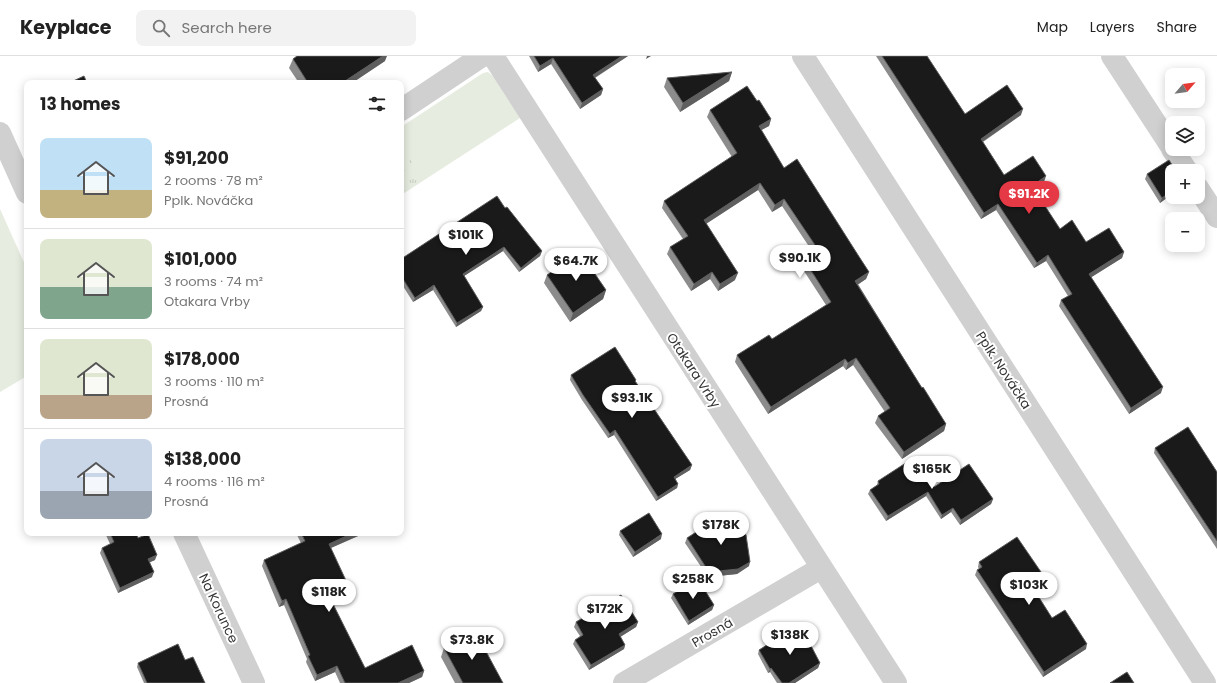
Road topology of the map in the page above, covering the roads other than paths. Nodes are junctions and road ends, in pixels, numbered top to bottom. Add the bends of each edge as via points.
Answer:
1 (482, 56) edge
2 (493, 56) edge
3 (803, 56) edge
4 (1112, 56) edge
5 (404, 108) edge
6 (0, 132) edge
7 (1165, 138) edge
8 (24, 186) edge
9 (1205, 199) edge
10 (1217, 217) edge
11 (185, 536) edge
12 (821, 568) junction
13 (254, 683) edge
14 (624, 683) edge
15 (896, 683) edge
16 (1205, 683) edge

1 - 5 street
2 - 12 street, Otakara Vrby
3 - 16 street, Pplk. Nováčka
4 - 7 street
6 - 8 street
9 - 10 street
11 - 13 street, Na Korunce
12 - 14 street, Prosná
12 - 15 street, Otakara Vrby

